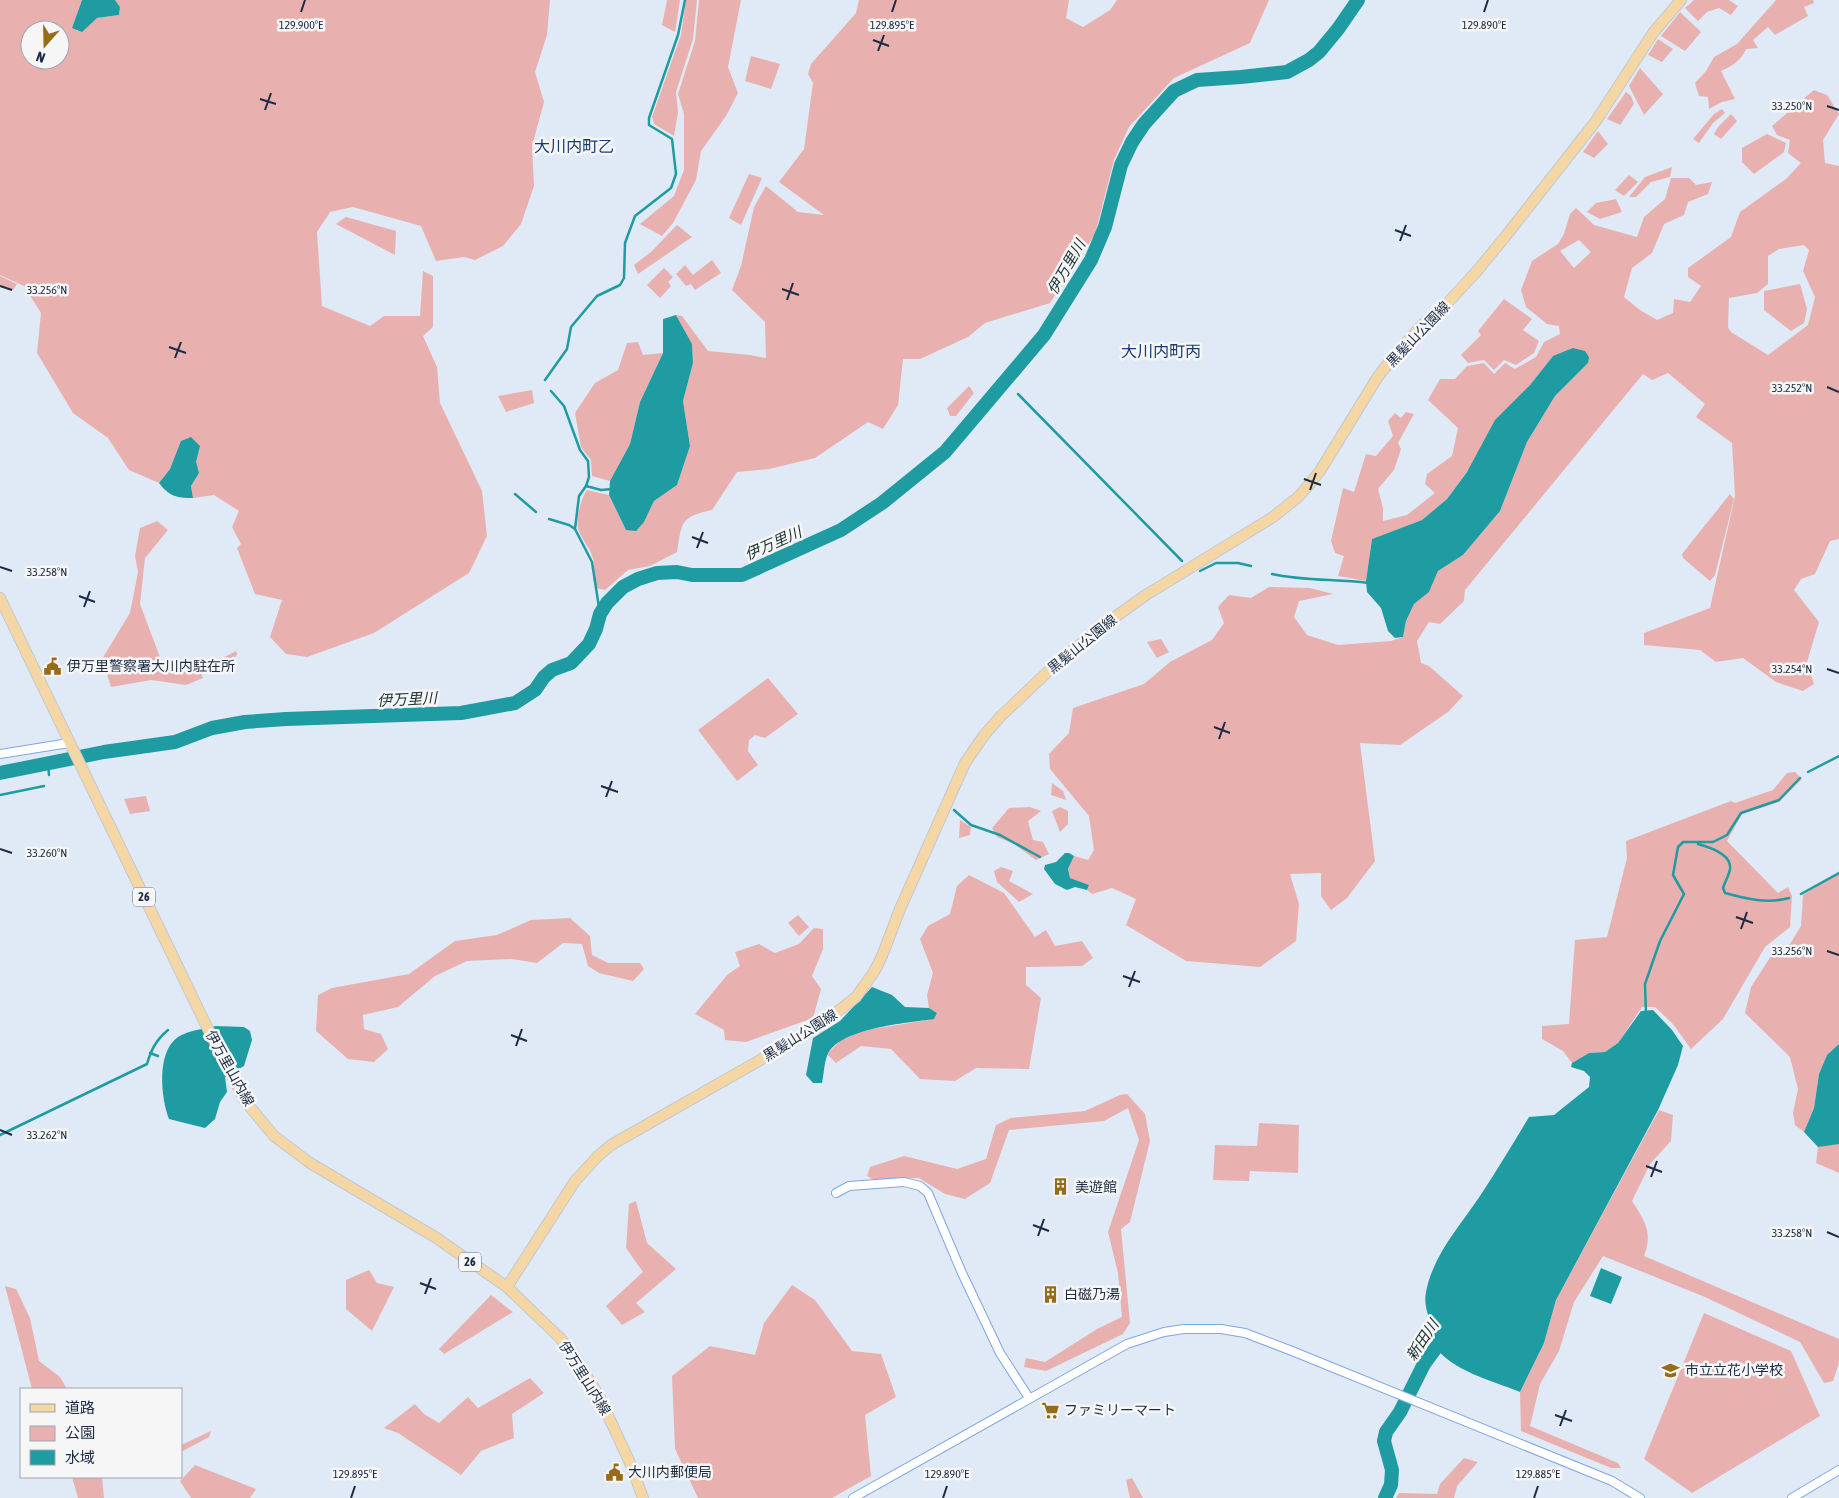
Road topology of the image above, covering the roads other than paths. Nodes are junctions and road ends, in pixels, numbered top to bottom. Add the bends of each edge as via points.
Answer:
1 (1681, 0) edge
2 (0, 598) edge
3 (70, 744) junction
4 (0, 754) edge
5 (836, 1193) dead end
6 (507, 1287) junction
7 (1029, 1398) junction
8 (1839, 1470) edge
9 (643, 1498) edge
10 (853, 1498) edge
11 (1640, 1498) edge
12 (1792, 1498) edge

1 - 6 main road, 黒髪山公園線 via 1654,33 1596,121 1499,245 1390,361 1320,471 1297,498 1108,622 1056,664 985,734 965,763 882,956 856,998 818,1027 611,1145 575,1181
2 - 3 main road, 伊万里山内線 / 26
3 - 4 street
3 - 6 main road, 伊万里山内線 / 26 via 245,1101 274,1136 326,1173 435,1237
5 - 7 street via 849,1186 904,1182 920,1186 928,1193 1000,1353
6 - 9 main road, 伊万里山内線 / 26 via 560,1338 576,1360 608,1414
7 - 10 street
7 - 11 street via 1127,1344 1164,1332 1221,1329 1245,1333 1412,1400 1612,1481
8 - 12 street

